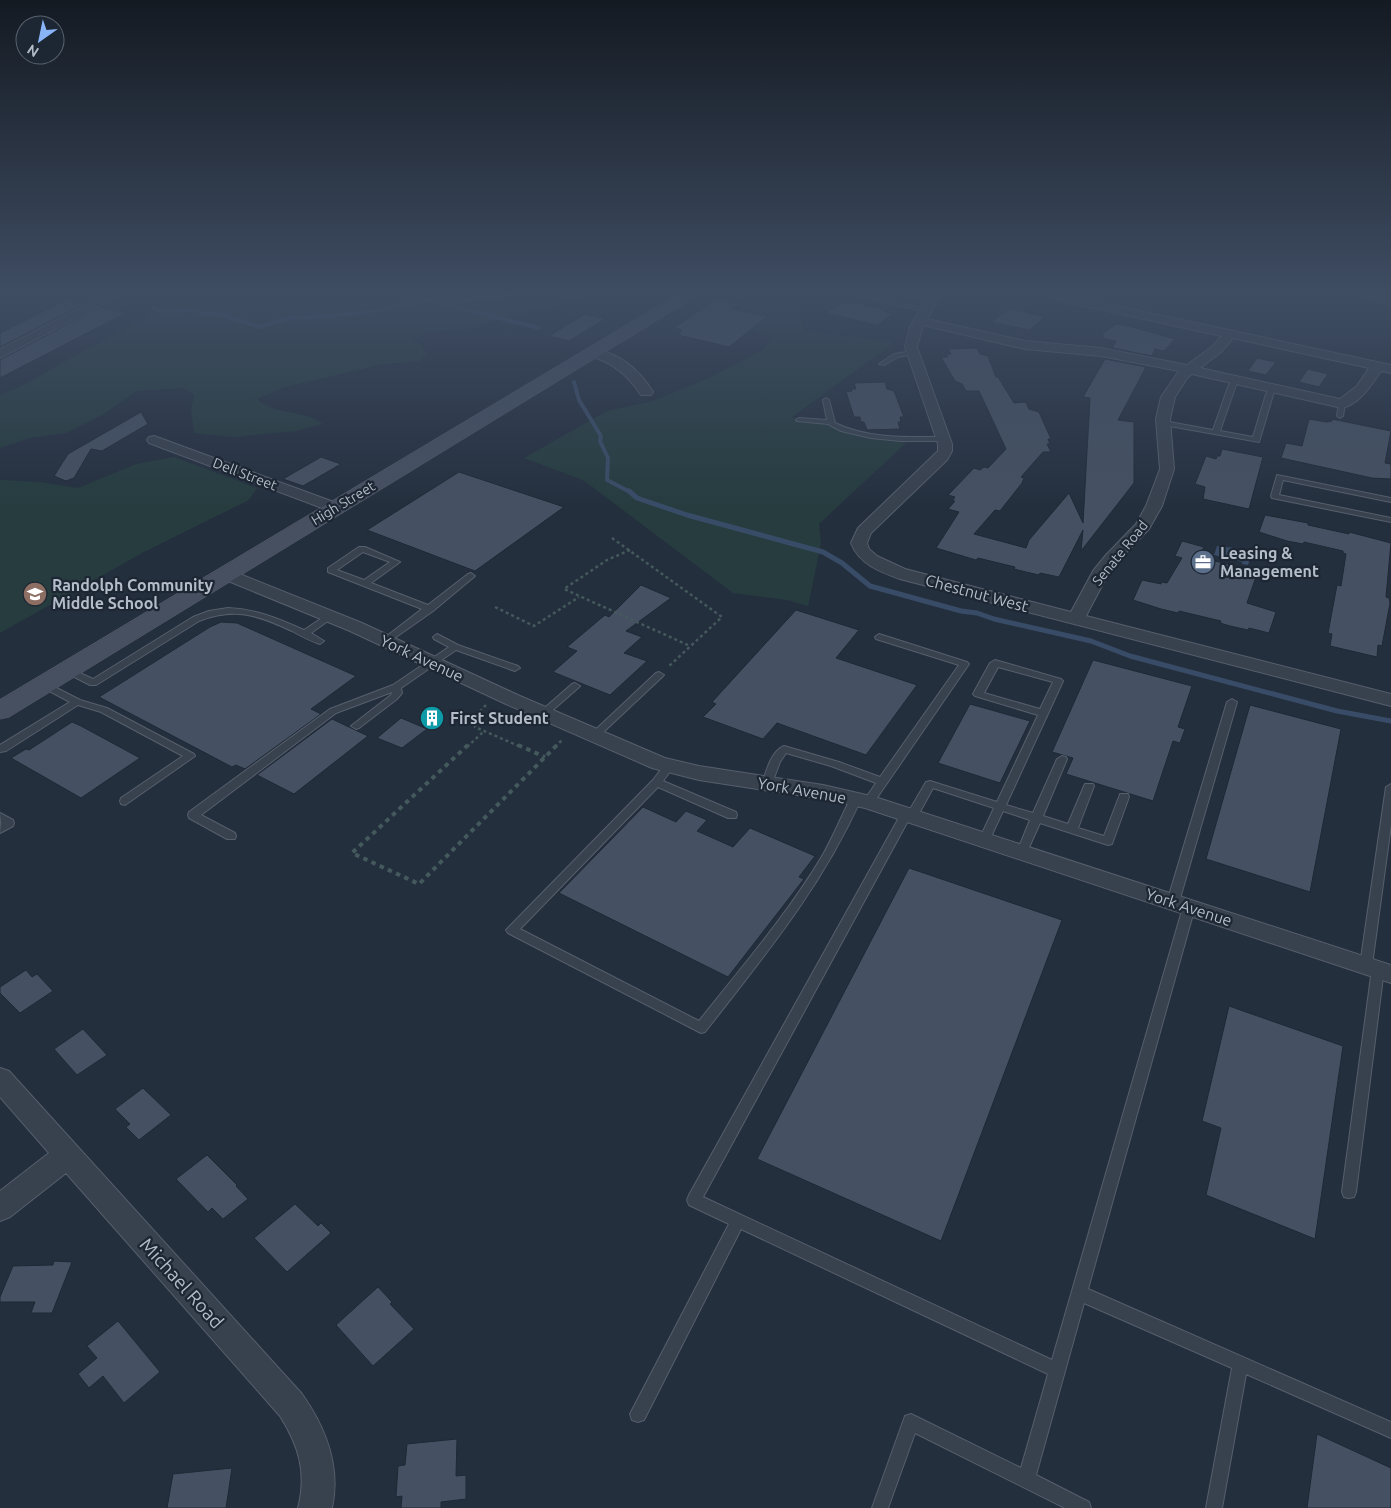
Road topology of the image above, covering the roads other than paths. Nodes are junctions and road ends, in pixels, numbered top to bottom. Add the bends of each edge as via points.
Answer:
1 (570, 366) edge
2 (625, 366) edge
3 (918, 366) edge
4 (1176, 366) edge
5 (1194, 366) edge
6 (1377, 366) edge
7 (1379, 366) edge
8 (1190, 369) junction
9 (1391, 369) edge
10 (1235, 379) junction
11 (1272, 388) junction
12 (646, 392) dead end
13 (826, 400) dead end
14 (799, 420) dead end
15 (831, 422) junction
16 (1164, 424) junction
17 (1216, 432) junction
18 (943, 439) junction
19 (154, 440) dead end
20 (1391, 500) edge
21 (336, 508) junction
22 (1391, 520) edge
23 (226, 574) junction
24 (471, 576) dead end
25 (365, 583) junction
26 (430, 609) junction
27 (331, 616) junction
28 (1076, 619) junction
29 (304, 634) junction
30 (437, 637) dead end
31 (879, 637) dead end
32 (320, 641) dead end
33 (386, 641) junction
34 (455, 647) junction
35 (433, 662) junction
36 (515, 668) dead end
37 (66, 670) junction
38 (659, 675) road end
39 (43, 684) junction
40 (575, 686) dead end
41 (396, 688) junction
42 (1391, 700) edge
43 (77, 702) junction
44 (1232, 702) dead end
45 (0, 710) edge
46 (1043, 713) junction
47 (543, 714) junction
48 (356, 726) dead end
49 (585, 732) junction
50 (0, 748) edge
51 (1062, 759) dead end
52 (663, 774) junction
53 (882, 781) junction
54 (767, 784) junction
55 (1089, 786) dead end
56 (1391, 786) edge
57 (1124, 797) dead end
58 (862, 801) junction
59 (125, 802) dead end
60 (999, 806) junction
61 (732, 814) dead end
62 (909, 815) junction
63 (0, 817) edge
64 (1036, 818) junction
65 (0, 829) edge
66 (1072, 829) junction
67 (231, 836) dead end
68 (984, 840) junction
69 (1022, 852) junction
70 (1181, 904) junction
71 (1378, 969) edge
72 (0, 1079) edge
73 (68, 1155) junction
74 (1349, 1192) dead end
75 (0, 1208) edge
76 (738, 1221) junction
77 (1079, 1293) junction
78 (1240, 1364) junction
79 (1057, 1370) junction
80 (638, 1414) dead end
81 (1391, 1430) edge
82 (1026, 1480) junction
83 (315, 1508) edge
84 (880, 1508) edge
85 (1083, 1508) edge
86 (1214, 1508) edge

1 - 21 main road, High Street
2 - 12 street via 638,378
3 - 18 street
4 - 8 street
5 - 8 street, Senate Road
6 - 11 street via 1362,389 1341,410
7 - 9 street
8 - 10 street
8 - 16 street, Senate Road via 1179,378 1168,397
10 - 11 street
10 - 17 lane
11 - 17 lane via 1256,440
13 - 15 lane
14 - 15 lane
15 - 18 lane via 862,435
16 - 17 lane
16 - 28 street, Senate Road via 1167,469 1154,506 1143,526 1099,574
18 - 28 street, Chestnut West via 945,451 942,457 861,535 859,543 864,552 897,572
19 - 21 street, Dell Street
20 - 22 lane via 1280,477 1274,496
21 - 23 main road, High Street
23 - 27 street, York Avenue
23 - 37 main road, High Street
24 - 26 lane
25 - 25 lane via 380,573 396,562 362,549 331,570
25 - 26 lane
26 - 33 lane
27 - 29 lane
27 - 33 street, York Avenue
28 - 42 street, Chestnut West
29 - 32 lane
29 - 37 lane via 250,611 223,610 196,619 93,683
30 - 34 lane
31 - 53 lane via 964,664
33 - 35 street, York Avenue
34 - 35 lane
34 - 36 lane
35 - 41 lane
35 - 47 street, York Avenue
37 - 39 main road, High Street
38 - 49 lane
39 - 43 lane
39 - 45 main road, High Street
40 - 47 lane
41 - 48 lane via 394,697
41 - 67 lane via 333,711 193,815
43 - 50 lane
43 - 59 lane via 104,710 190,756
44 - 70 lane
46 - 46 lane via 1058,681 995,663 978,694
46 - 60 lane
47 - 49 street, York Avenue
49 - 52 street, York Avenue
51 - 64 lane
52 - 54 street, York Avenue via 706,774
52 - 58 lane via 512,930 701,1028 811,884
52 - 61 lane
53 - 54 lane via 784,749 775,761
53 - 58 lane
54 - 58 street, York Avenue
55 - 66 lane
56 - 71 lane
57 - 66 lane via 1108,841
58 - 62 street, York Avenue
60 - 62 lane via 930,784
60 - 64 lane
60 - 68 lane
62 - 68 street, York Avenue
62 - 76 lane via 694,1200
63 - 65 lane via 10,823
64 - 66 lane
64 - 69 lane
68 - 69 street, York Avenue
69 - 70 street, York Avenue
70 - 71 street, York Avenue
70 - 77 lane
71 - 74 lane
72 - 73 street, Michael Road
73 - 75 street
73 - 83 street, Michael Road via 303,1421 317,1459 319,1480
76 - 79 lane
76 - 80 lane
77 - 78 lane
77 - 79 lane
78 - 81 lane
78 - 86 lane
79 - 82 lane
82 - 84 lane via 911,1422
82 - 85 lane

